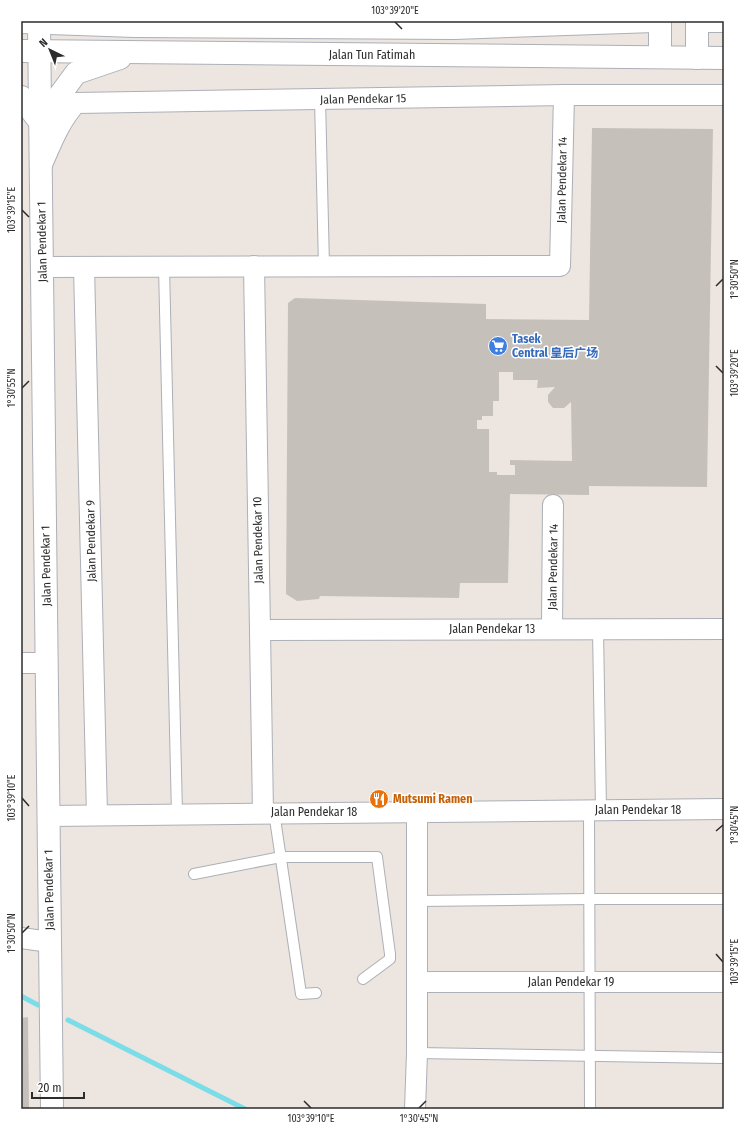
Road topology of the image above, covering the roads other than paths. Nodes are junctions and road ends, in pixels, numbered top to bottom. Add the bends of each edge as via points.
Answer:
1 (654, 21) edge
2 (660, 21) edge
3 (697, 21) edge
4 (701, 21) edge
5 (724, 21) edge
6 (33, 22) edge
7 (130, 23) edge
8 (258, 23) edge
9 (455, 24) edge
10 (30, 51) edge
11 (136, 53) junction
12 (339, 55) junction
13 (660, 57) junction
14 (697, 58) junction
15 (724, 58) edge
16 (564, 95) junction
17 (724, 95) edge
18 (21, 97) edge
19 (320, 100) junction
20 (40, 122) junction
21 (41, 168) junction
22 (254, 266) junction
23 (324, 266) junction
24 (42, 267) junction
25 (84, 267) junction
26 (164, 267) junction
27 (553, 505) dead end
28 (552, 629) junction
29 (598, 629) junction
30 (724, 629) edge
31 (260, 630) junction
32 (21, 663) edge
33 (47, 663) junction
34 (724, 809) edge
35 (595, 810) junction
36 (417, 812) junction
37 (268, 813) junction
38 (177, 814) junction
39 (97, 815) junction
40 (49, 816) junction
41 (281, 857) junction
42 (194, 874) dead end
43 (589, 899) junction
44 (724, 900) edge
45 (417, 901) junction
46 (21, 938) edge
47 (50, 942) junction
48 (364, 979) dead end
49 (417, 982) junction
50 (589, 982) junction
51 (724, 982) edge
52 (316, 993) dead end
53 (418, 1053) junction
54 (589, 1055) junction
55 (724, 1058) edge
56 (52, 1109) edge
57 (415, 1109) edge
58 (590, 1109) edge

1 - 9 main road
2 - 13 main road
3 - 14 main road
4 - 5 main road
6 - 7 main road
6 - 10 main road, Jalan Pendekar 1
7 - 8 main road
8 - 9 main road
8 - 12 main road via 251,36 254,41 262,44 328,44
10 - 11 main road, Jalan Tun Fatimah
10 - 20 main road, Jalan Pendekar 1
11 - 12 main road, Jalan Tun Fatimah
11 - 20 main road via 76,73
12 - 13 main road, Jalan Tun Fatimah
13 - 14 main road, Jalan Tun Fatimah
14 - 15 main road, Jalan Tun Fatimah
16 - 17 street, Jalan Pendekar 15
16 - 19 street, Jalan Pendekar 15
16 - 23 street, Jalan Pendekar 14 via 560,266
18 - 20 main road
19 - 21 street, Jalan Pendekar 15 via 76,103 66,113 55,133
19 - 23 lane
20 - 21 main road, Jalan Pendekar 1
21 - 24 main road, Jalan Pendekar 1
22 - 23 street
22 - 26 street
22 - 31 street, Jalan Pendekar 10
24 - 25 street
24 - 33 main road, Jalan Pendekar 1
25 - 26 street
25 - 39 street, Jalan Pendekar 9
26 - 38 lane
27 - 28 street, Jalan Pendekar 14
28 - 29 street, Jalan Pendekar 13
28 - 31 street, Jalan Pendekar 13
29 - 30 street, Jalan Pendekar 13
29 - 35 lane
31 - 37 street, Jalan Pendekar 10
32 - 33 street
33 - 40 main road, Jalan Pendekar 1
34 - 35 street, Jalan Pendekar 18
35 - 36 street, Jalan Pendekar 18
35 - 43 lane
36 - 37 street, Jalan Pendekar 18
36 - 45 street
37 - 38 street, Jalan Pendekar 18
37 - 41 lane
38 - 39 street, Jalan Pendekar 18
39 - 40 street, Jalan Pendekar 18
40 - 47 main road, Jalan Pendekar 1
41 - 42 lane
41 - 48 lane via 379,858 390,959
41 - 52 lane via 301,994
43 - 44 lane
43 - 45 lane
43 - 50 lane
45 - 49 street
46 - 47 street
47 - 56 main road, Jalan Pendekar 1
49 - 50 street, Jalan Pendekar 19
49 - 53 street
50 - 51 street, Jalan Pendekar 19
50 - 54 lane
53 - 54 lane
53 - 57 street
54 - 55 lane
54 - 58 lane

